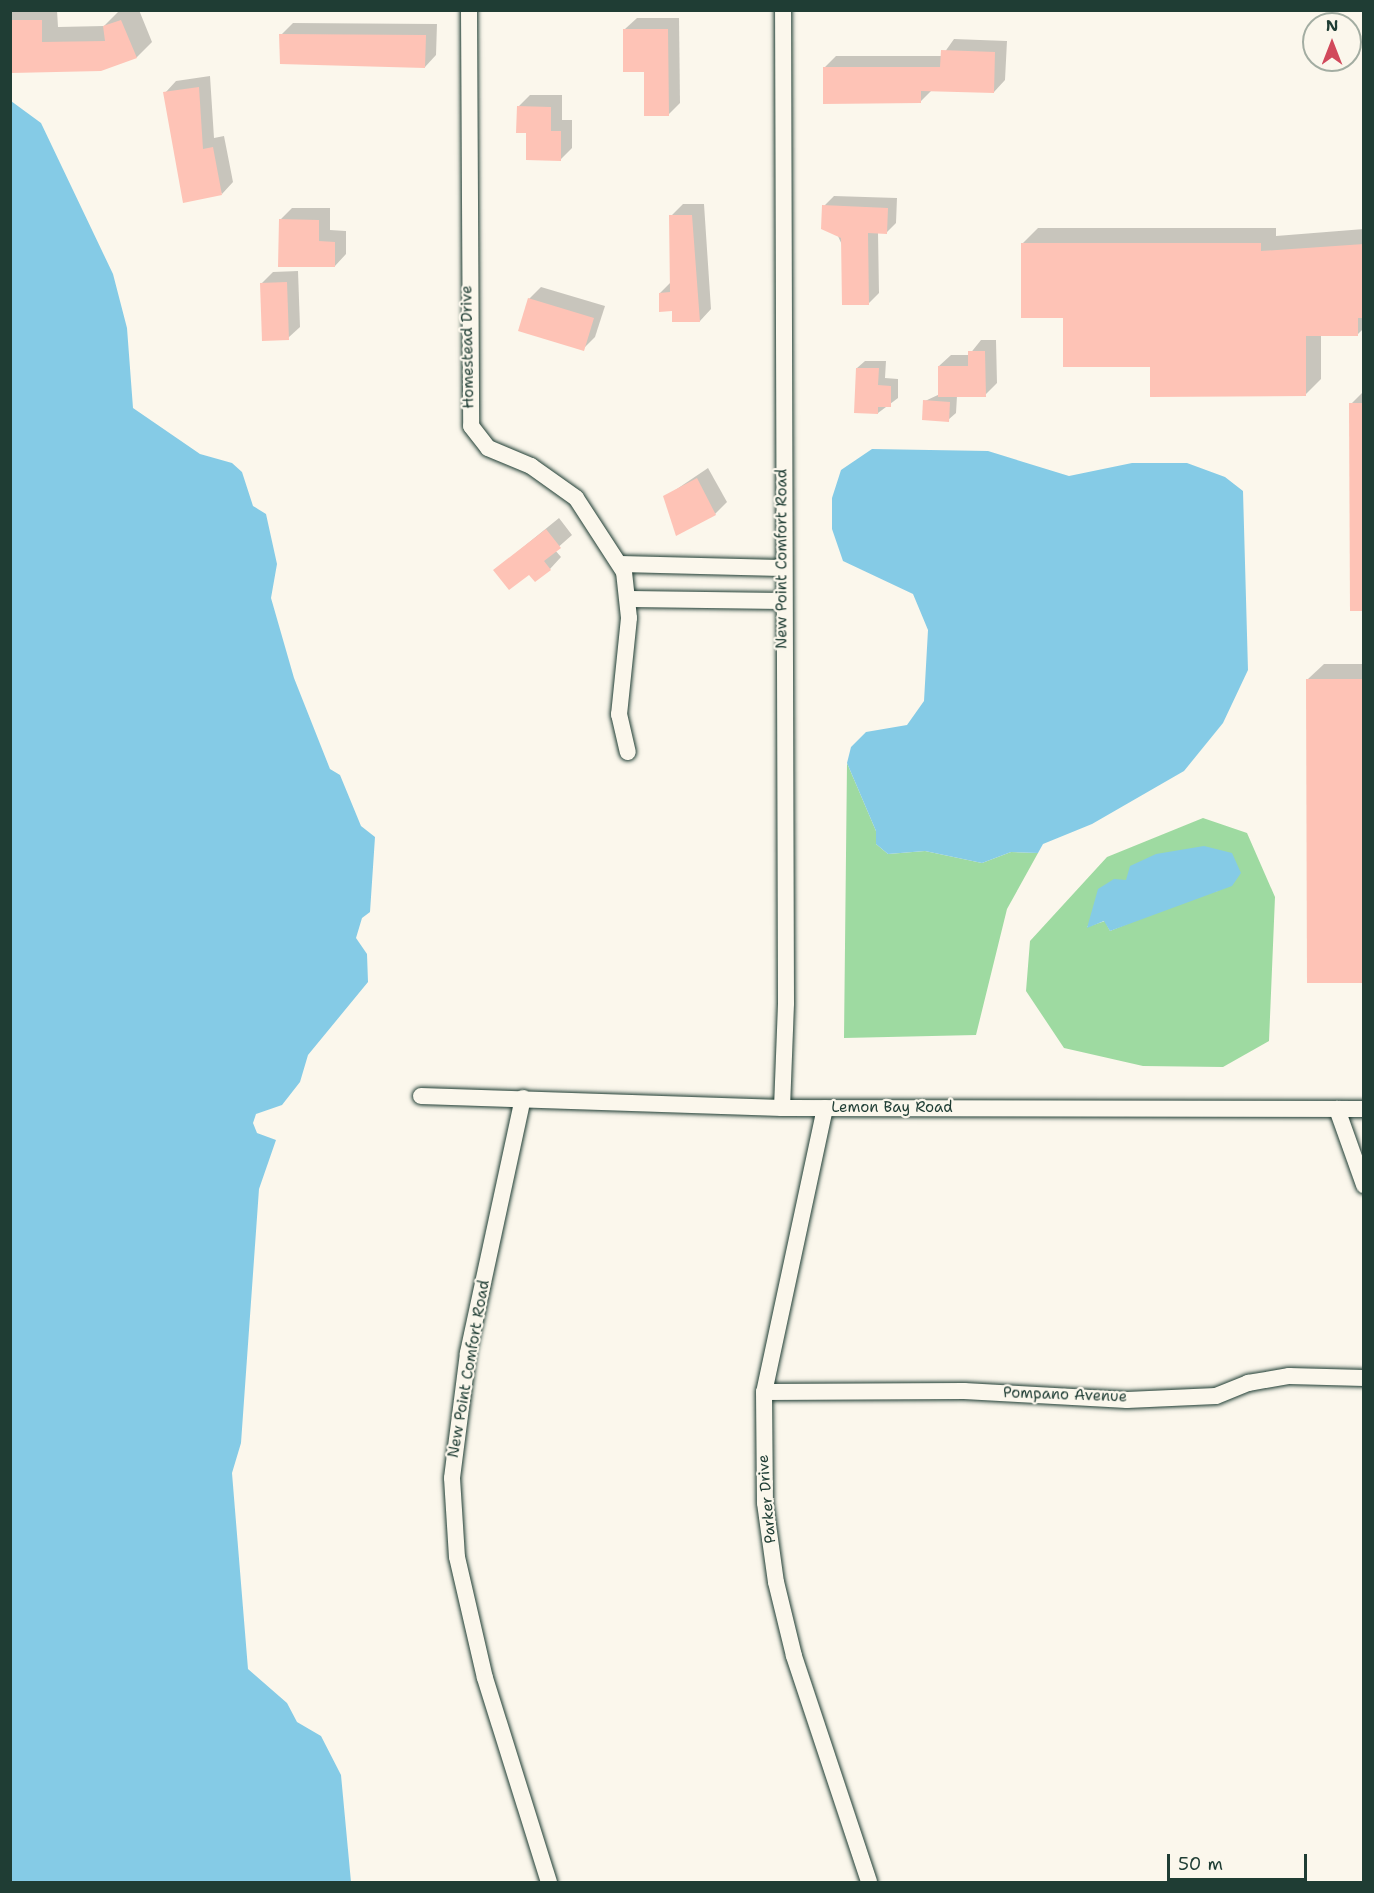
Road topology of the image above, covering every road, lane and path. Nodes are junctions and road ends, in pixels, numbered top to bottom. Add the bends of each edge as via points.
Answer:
1 (469, 10) edge
2 (783, 10) edge
3 (620, 564) junction
4 (781, 568) junction
5 (630, 599) junction
6 (782, 601) junction
7 (628, 752) dead end
8 (421, 1096) dead end
9 (523, 1098) junction
10 (782, 1108) junction
11 (825, 1108) junction
12 (1337, 1109) junction
13 (1364, 1109) edge
14 (1364, 1185) edge
15 (1364, 1378) edge
16 (764, 1392) junction
17 (549, 1882) edge
18 (869, 1882) edge

1 - 3 street, Homestead Drive via 466,288 471,426 488,448 531,466 576,498
2 - 4 street, New Point Comfort Road
3 - 4 street
3 - 5 street, Homestead Drive
4 - 6 street, New Point Comfort Road
5 - 6 street
5 - 7 street, Homestead Drive via 619,704
6 - 10 street, New Point Comfort Road via 786,1003
8 - 9 street, Lemon Bay Road
9 - 10 street, Lemon Bay Road
9 - 17 street, New Point Comfort Road via 468,1353 452,1478 458,1557 485,1678
10 - 11 street, Lemon Bay Road
11 - 12 street, Lemon Bay Road
11 - 16 street, Parker Drive
12 - 13 street, Lemon Bay Road
12 - 14 street
15 - 16 street, Pompano Avenue via 1289,1376 1248,1383 1216,1396 1127,1400 964,1391
16 - 18 street, Parker Drive via 765,1503 776,1582 794,1656

